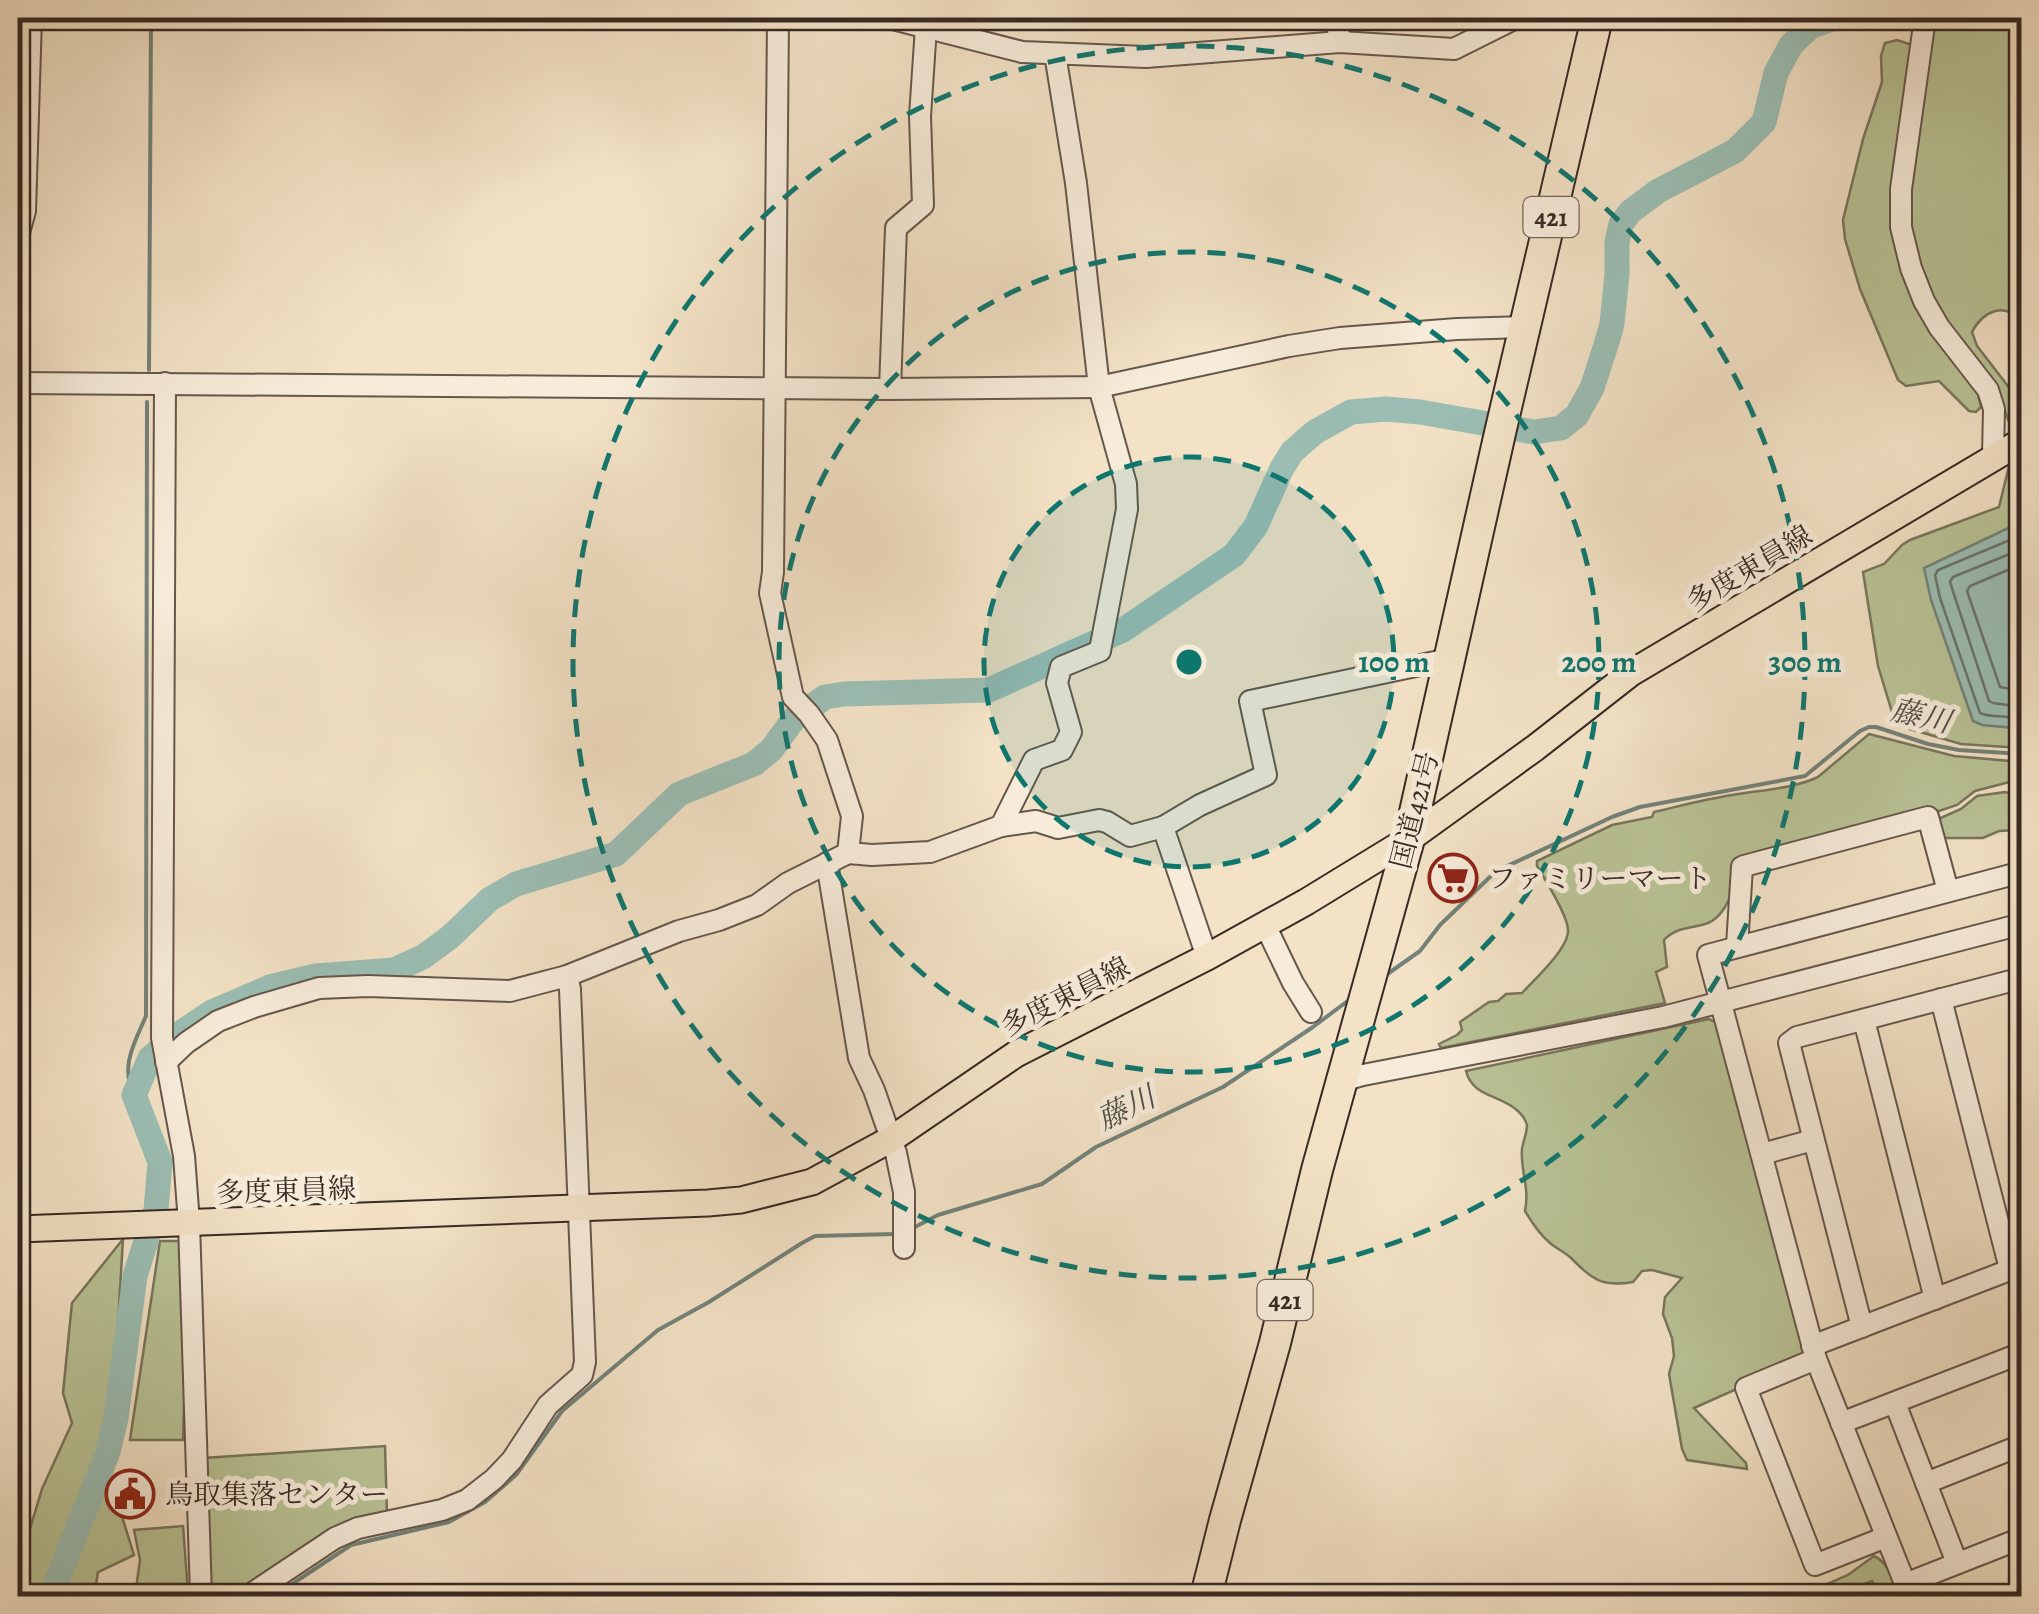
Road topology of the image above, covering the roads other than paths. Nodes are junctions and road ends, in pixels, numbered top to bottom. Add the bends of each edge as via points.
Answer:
1 (32, 18) edge
2 (778, 18) edge
3 (889, 18) edge
4 (1336, 18) edge
5 (1516, 18) edge
6 (1597, 18) edge
7 (1925, 18) edge
8 (926, 27) junction
9 (1340, 42) junction
10 (1055, 54) junction
11 (18, 236) edge
12 (1526, 327) junction
13 (18, 383) edge
14 (165, 383) junction
15 (775, 388) junction
16 (1100, 388) junction
17 (890, 390) junction
18 (2022, 440) edge
19 (1993, 456) junction
20 (1449, 659) junction
21 (1001, 826) junction
22 (1163, 827) junction
23 (1409, 839) junction
24 (848, 853) junction
25 (827, 863) junction
26 (2022, 872) edge
27 (1948, 891) junction
28 (2022, 924) edge
29 (1265, 925) junction
30 (1737, 946) junction
31 (1207, 957) junction
32 (567, 976) junction
33 (2020, 984) edge
34 (1941, 999) junction
35 (1721, 1002) junction
36 (1311, 1012) dead end
37 (1864, 1020) junction
38 (164, 1052) junction
39 (1342, 1081) junction
40 (893, 1138) junction
41 (1813, 1140) junction
42 (1762, 1154) junction
43 (578, 1208) junction
44 (180, 1224) junction
45 (18, 1229) edge
46 (904, 1245) dead end
47 (2016, 1267) edge
48 (1936, 1299) junction
49 (1862, 1328) junction
50 (1814, 1353) junction
51 (2022, 1353) edge
52 (1895, 1403) junction
53 (1842, 1423) junction
54 (2022, 1445) edge
55 (1926, 1483) junction
56 (1886, 1537) junction
57 (2022, 1538) edge
58 (1957, 1563) junction
59 (1907, 1590) edge
60 (201, 1596) edge
61 (248, 1596) edge
62 (1206, 1596) edge

1 - 11 street via 25,210
2 - 15 street
3 - 8 street
4 - 9 street
5 - 9 street via 1454,49
6 - 12 highway, 国道421号 / 421
7 - 19 street via 1901,227 1924,301 1988,390
8 - 10 street
8 - 17 street via 924,205 896,228
9 - 10 street via 1146,57
10 - 16 street
12 - 16 street via 1340,338
12 - 20 highway, 国道421号 / 421
13 - 14 street
14 - 15 street
14 - 38 street
15 - 17 street
15 - 24 street via 770,593 793,698 827,740 852,816
16 - 17 street
16 - 21 street via 1127,509 1100,651 1061,667 1057,683 1071,732 1062,750 1034,760
18 - 19 main road, 多度東員線
19 - 23 main road, 多度東員線 via 1631,674
20 - 22 street via 1250,701 1266,775
20 - 23 highway, 国道421号 / 421
21 - 22 street via 1036,821 1058,828 1099,820 1130,836
21 - 24 street via 930,852
22 - 31 street
23 - 29 main road, 多度東員線
23 - 39 highway, 国道421号 / 421
24 - 25 street
25 - 32 street via 757,905
25 - 40 street via 859,1058
26 - 27 street
27 - 30 street
27 - 30 street via 1928,817 1742,867
28 - 35 street
29 - 31 main road, 多度東員線
29 - 36 street
30 - 35 street via 1708,954
31 - 40 main road, 多度東員線 via 1016,1054
32 - 38 street via 510,990 319,988 218,1021
32 - 43 street
33 - 34 street
34 - 37 street
34 - 47 street
35 - 39 street
35 - 42 street
37 - 41 street via 1789,1044
37 - 48 street
38 - 44 street via 184,1156
39 - 62 highway, 国道421号 / 421
40 - 43 main road, 多度東員線 via 812,1182 776,1193
40 - 46 street via 904,1192
41 - 42 street
41 - 49 street
42 - 50 street
43 - 44 main road, 多度東員線
43 - 61 street via 582,1375 548,1405 512,1460 466,1500 335,1538
44 - 45 main road, 多度東員線
44 - 60 street
47 - 48 street
48 - 49 street
49 - 50 street
50 - 53 street
50 - 56 street via 1746,1388 1815,1565
51 - 52 street
52 - 53 street
52 - 55 street
53 - 56 street
54 - 55 street
55 - 58 street
56 - 59 street
57 - 58 street
58 - 59 street

